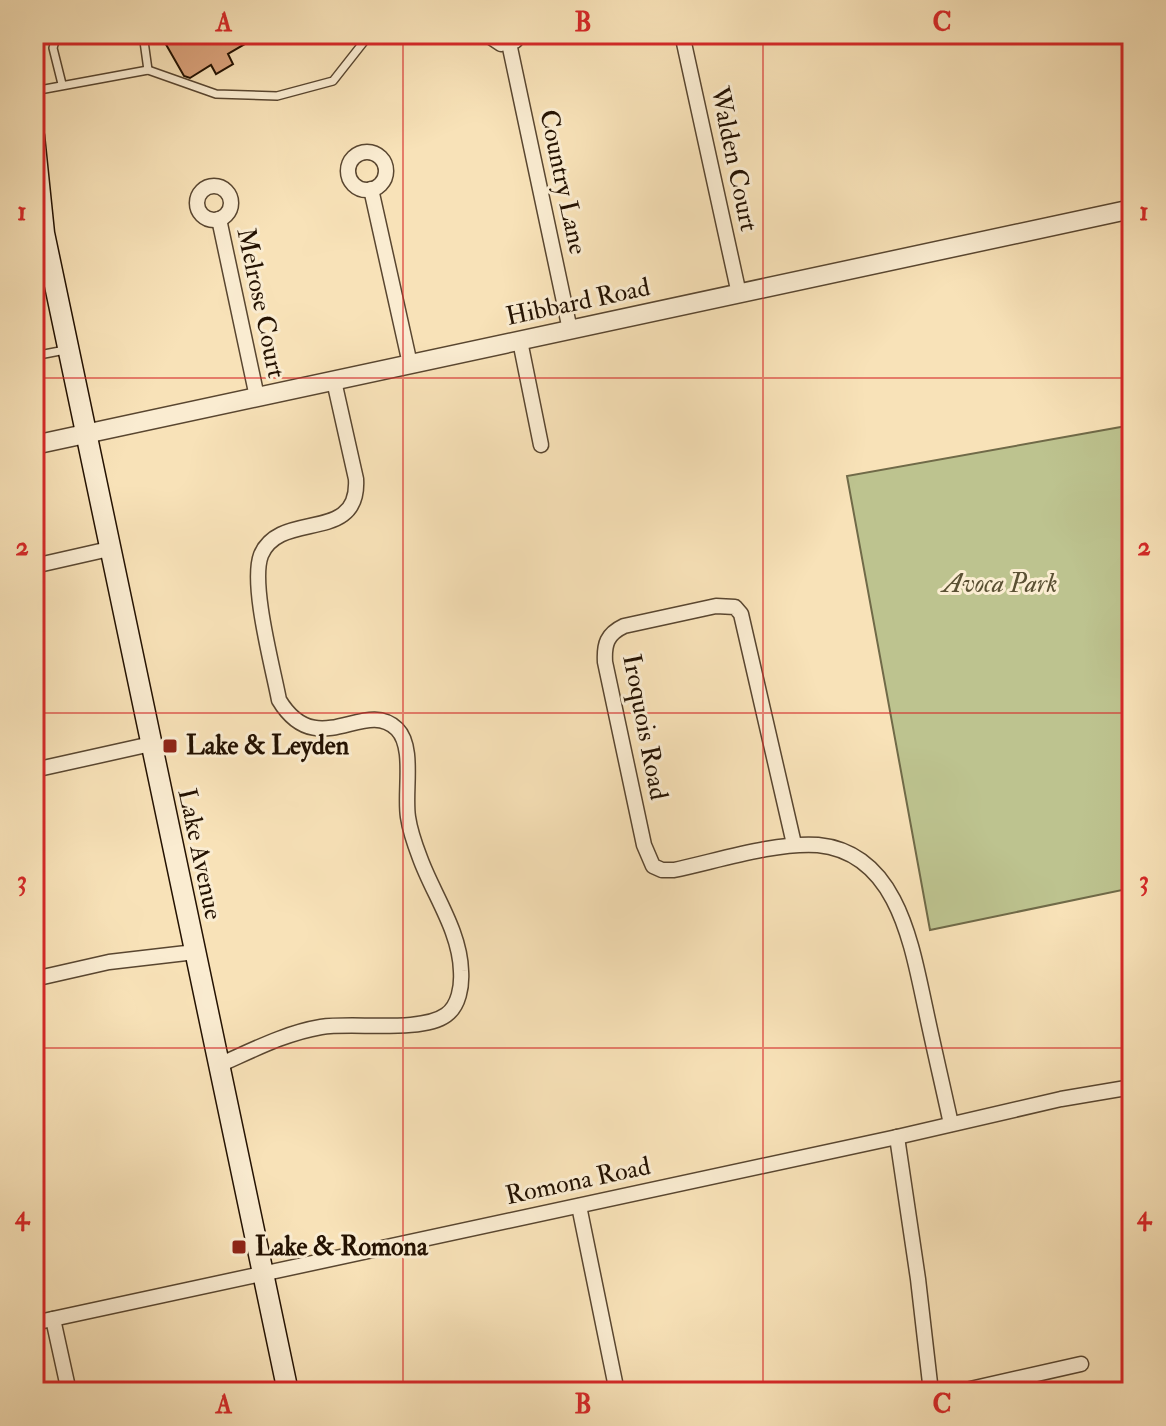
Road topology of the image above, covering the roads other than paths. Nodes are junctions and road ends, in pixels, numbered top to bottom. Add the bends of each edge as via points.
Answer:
1 (57, 34) edge
2 (143, 34) edge
3 (370, 34) edge
4 (486, 34) edge
5 (682, 34) edge
6 (515, 39) edge
7 (148, 70) junction
8 (62, 84) junction
9 (34, 91) edge
10 (34, 136) edge
11 (371, 189) dead end
12 (1132, 209) edge
13 (34, 211) edge
14 (219, 219) dead end
15 (39, 235) edge
16 (739, 294) junction
17 (570, 330) junction
18 (520, 341) junction
19 (67, 349) junction
20 (34, 356) edge
21 (410, 364) junction
22 (334, 381) junction
23 (257, 397) junction
24 (85, 434) junction
25 (34, 445) edge
26 (541, 445) dead end
27 (109, 549) junction
28 (34, 566) edge
29 (151, 744) junction
30 (34, 770) edge
31 (794, 844) junction
32 (195, 952) junction
33 (34, 979) edge
34 (219, 1065) junction
35 (1132, 1087) edge
36 (951, 1124) junction
37 (897, 1137) junction
38 (579, 1206) junction
39 (262, 1272) junction
40 (53, 1319) junction
41 (34, 1323) edge
42 (1081, 1364) dead end
43 (69, 1392) edge
44 (288, 1392) edge
45 (617, 1392) edge
46 (931, 1392) edge
47 (957, 1392) edge

1 - 8 lane via 53,48
2 - 7 lane
3 - 7 lane via 333,81 277,96 216,94
4 - 6 street, Country Lane via 494,42
5 - 16 street, Walden Court
6 - 17 street, Country Lane
7 - 8 lane
8 - 9 lane
10 - 15 main road, Lake Avenue
11 - 21 street
12 - 16 street, Hibbard Road
13 - 15 main road, Lake Avenue
14 - 23 street, Melrose Court
15 - 19 main road, Lake Avenue
16 - 17 street, Hibbard Road
17 - 18 street, Hibbard Road
18 - 21 street, Hibbard Road
18 - 26 street
19 - 20 lane
19 - 24 main road, Lake Avenue
21 - 22 street, Hibbard Road
22 - 23 street, Hibbard Road
22 - 34 street via 357,492 346,514 334,521 277,536 266,545 257,574 279,700 287,713 310,729 373,720 396,728 405,739 408,820 454,936 459,992 455,1006 437,1020 321,1027
23 - 24 street, Hibbard Road
24 - 25 street, Hibbard Road
24 - 27 main road, Lake Avenue
27 - 28 street
27 - 29 main road, Lake Avenue
29 - 30 street
29 - 32 main road, Lake Avenue
31 - 31 street, Iroquois Road via 674,870 653,866 605,662 607,638 616,630 716,606 735,607 741,614
31 - 36 street, Iroquois Road via 850,855 880,879 892,897 911,941
32 - 33 street via 109,962
32 - 34 main road, Lake Avenue
34 - 39 main road, Lake Avenue
35 - 36 street, Romona Road
36 - 37 street, Romona Road
37 - 38 street, Romona Road
37 - 46 street
38 - 39 street, Romona Road
38 - 45 street
39 - 40 street, Romona Road
39 - 44 main road, Lake Avenue
40 - 41 street, Romona Road
40 - 43 street
42 - 47 street

